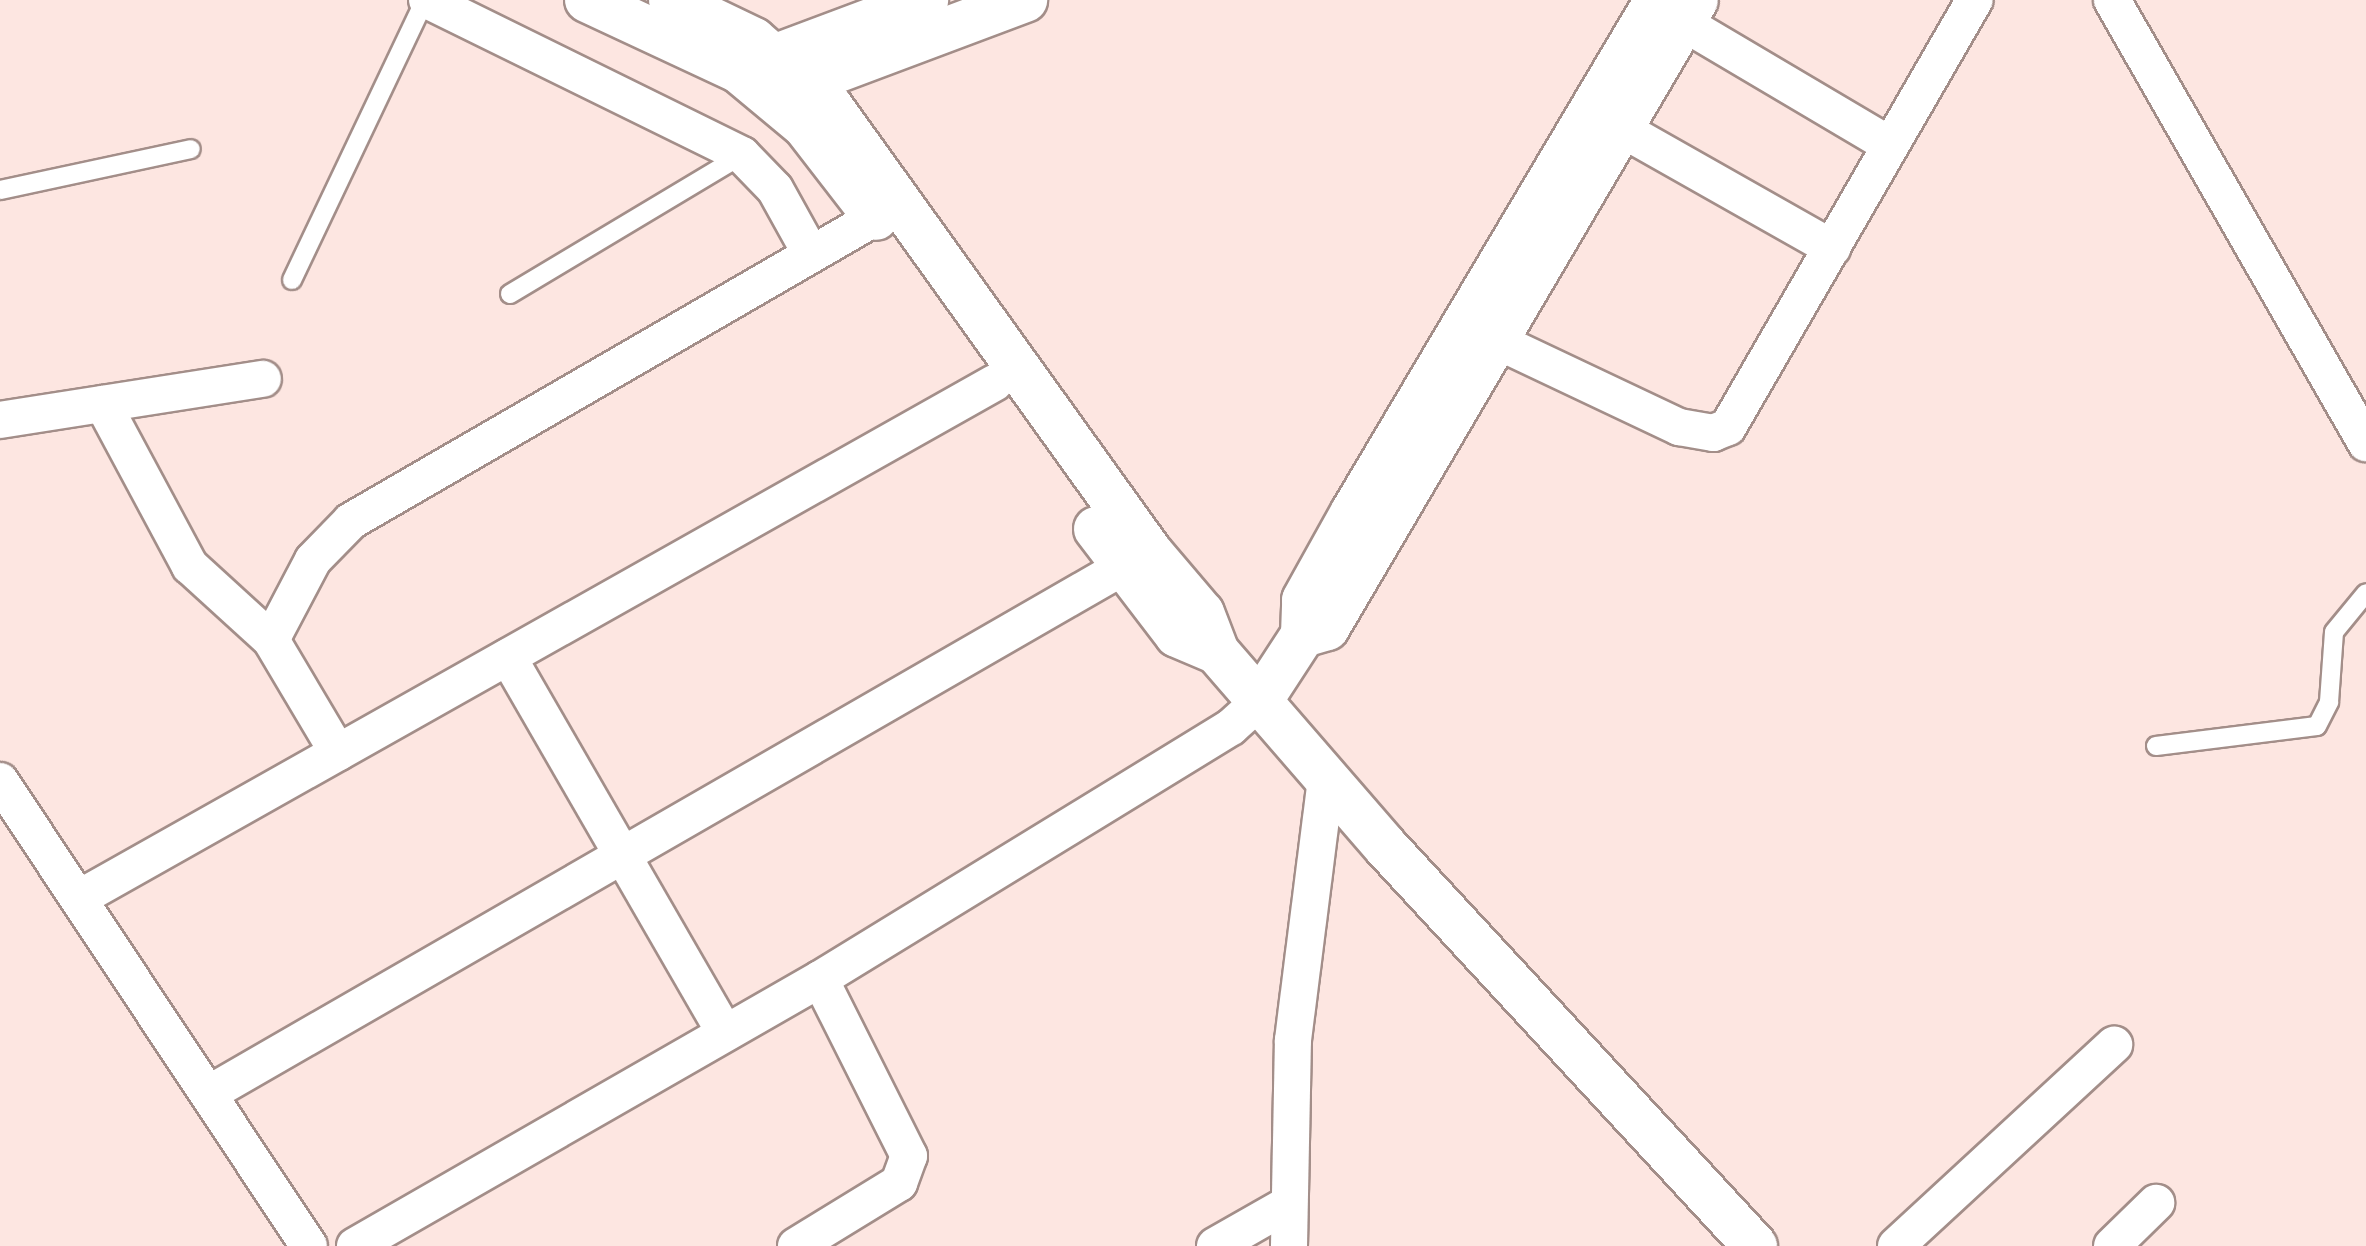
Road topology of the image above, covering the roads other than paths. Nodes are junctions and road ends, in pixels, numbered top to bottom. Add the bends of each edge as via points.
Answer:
1 (426, 0) edge
2 (587, 0) edge
3 (671, 0) edge
4 (926, 0) edge
5 (1025, 0) edge
6 (1975, 0) edge
7 (2112, 0) edge
8 (1678, 7) edge
9 (772, 76) junction
10 (1620, 128) junction
11 (1890, 145) junction
12 (191, 149) dead end
13 (742, 155) junction
14 (0, 190) edge
15 (876, 217) junction
16 (1832, 248) junction
17 (811, 254) junction
18 (292, 280) dead end
19 (510, 294) dead end
20 (1495, 340) junction
21 (263, 379) dead end
22 (994, 383) junction
23 (103, 404) junction
24 (0, 420) edge
25 (2366, 443) edge
26 (1123, 567) junction
27 (2366, 593) edge
28 (1303, 635) junction
29 (271, 640) junction
30 (1217, 652) junction
31 (508, 657) junction
32 (1260, 701) junction
33 (2156, 746) dead end
34 (338, 753) junction
35 (1326, 778) junction
36 (5, 797) edge
37 (623, 855) junction
38 (83, 896) junction
39 (820, 979) junction
40 (725, 1033) junction
41 (2114, 1045) dead end
42 (210, 1093) junction
43 (2156, 1203) dead end
44 (1287, 1205) junction
45 (309, 1246) edge
46 (355, 1246) edge
47 (796, 1246) edge
48 (1215, 1246) edge
49 (1289, 1246) edge
50 (1755, 1246) edge
51 (1896, 1246) edge
52 (2112, 1246) edge

1 - 13 street
1 - 18 lane
2 - 9 street
3 - 9 street
4 - 9 street
5 - 9 street
6 - 11 street
7 - 25 street via 2235,206
8 - 10 street
8 - 11 street
8 - 28 street via 1339,537 1304,600
9 - 15 street
9 - 30 street via 864,150 1150,552 1202,613
10 - 16 street
10 - 20 street
11 - 16 street
12 - 14 lane
13 - 17 street via 775,189
13 - 19 lane
15 - 17 street
15 - 22 street
16 - 20 street via 1742,411 1713,433 1679,427
17 - 29 street via 351,521 313,560
20 - 28 street via 1327,628
21 - 23 street
22 - 26 street
22 - 31 street
23 - 24 street
23 - 29 street via 190,566
26 - 30 street via 1177,635
26 - 37 street
27 - 33 lane via 2334,632 2329,702 2317,726
28 - 32 street
29 - 34 street
30 - 32 street
31 - 34 street
31 - 37 street
32 - 35 street
32 - 39 street via 1231,727
34 - 38 street
35 - 44 street via 1293,1040
35 - 50 street
36 - 38 street
37 - 40 street
37 - 42 street
38 - 42 street
39 - 40 street
39 - 47 street via 909,1156 899,1183
40 - 46 street
41 - 51 street
42 - 45 street
43 - 52 street
44 - 48 street
44 - 49 street

